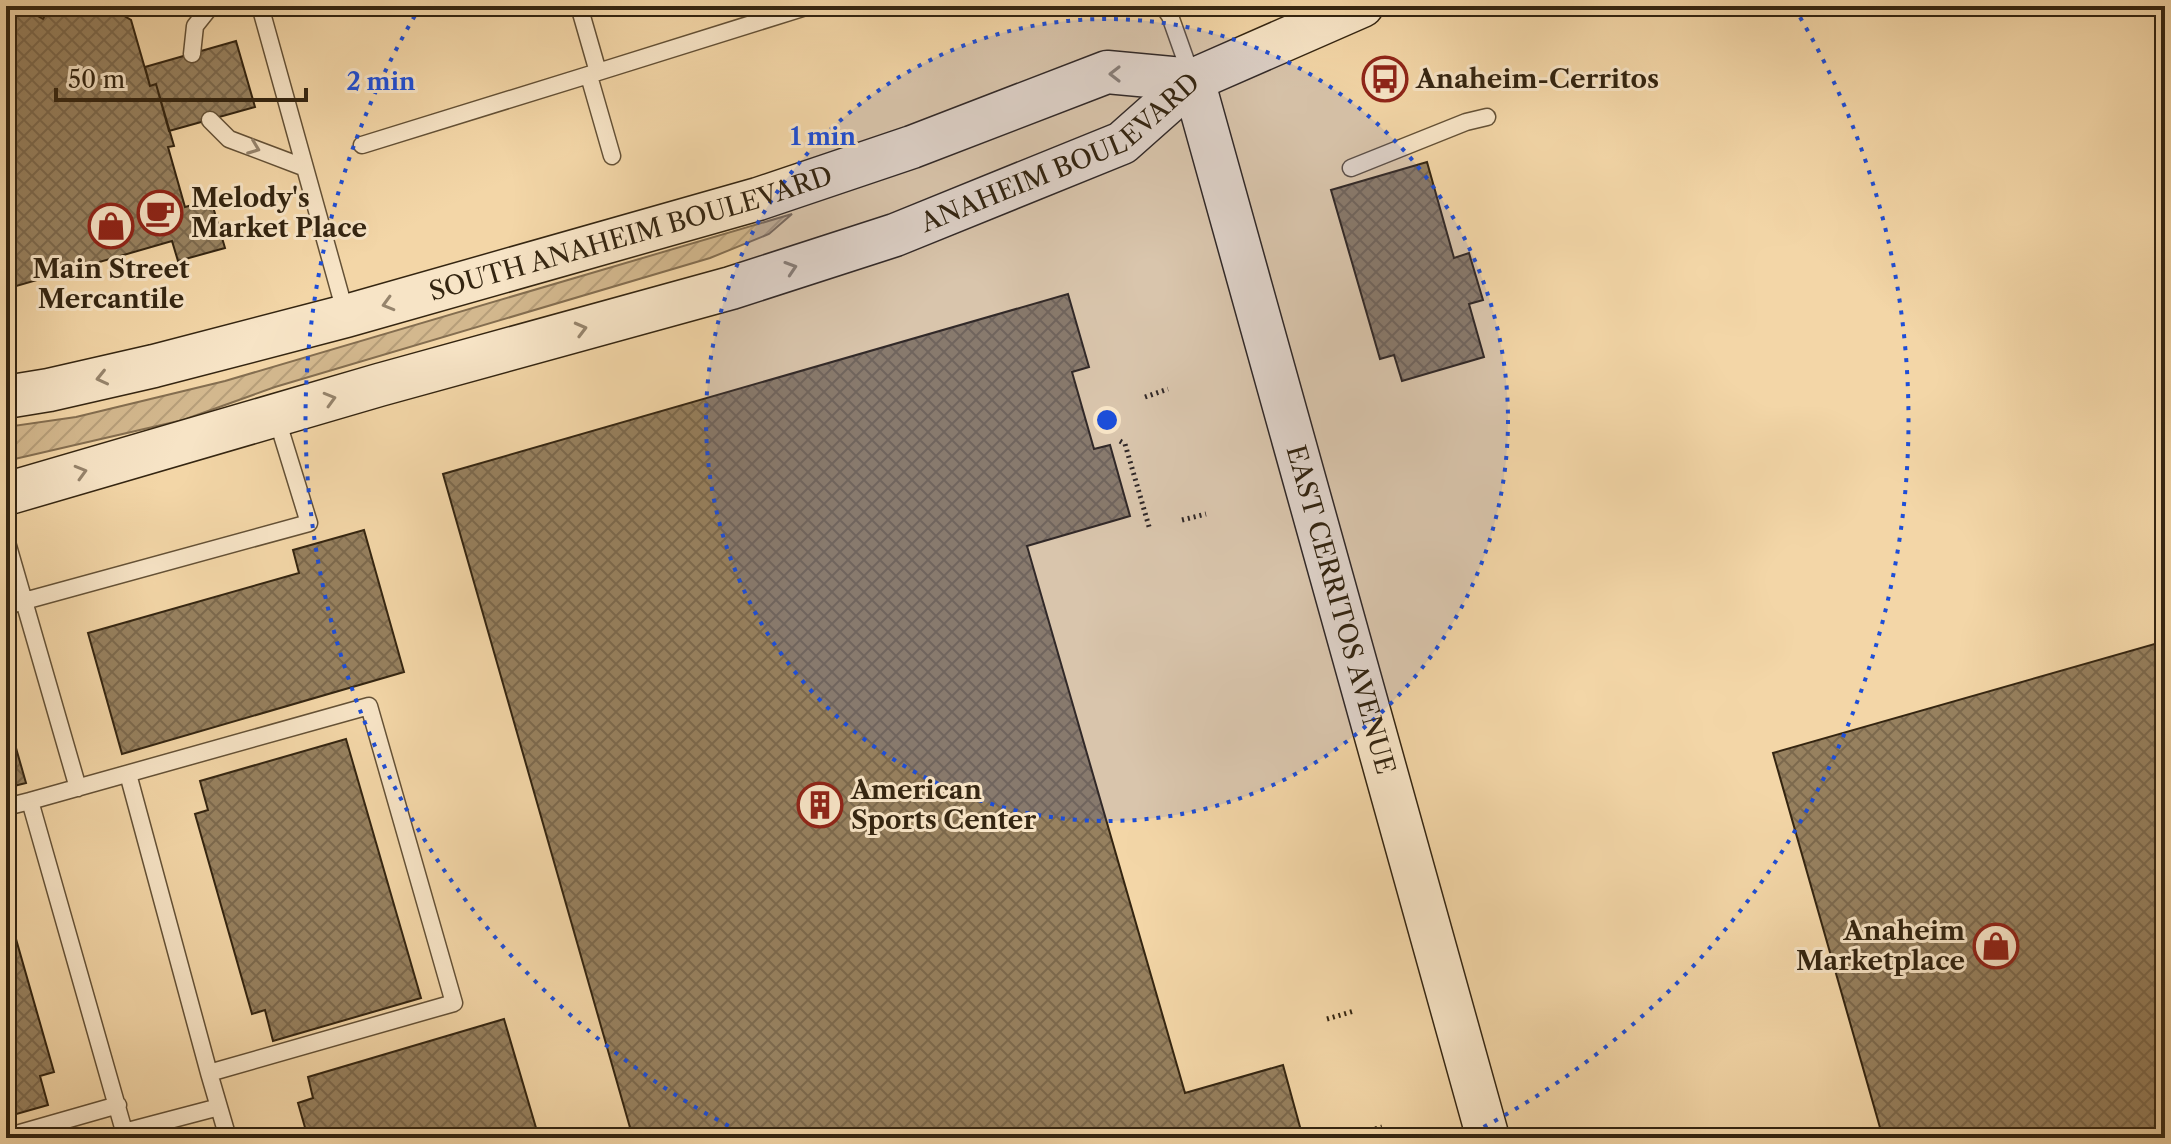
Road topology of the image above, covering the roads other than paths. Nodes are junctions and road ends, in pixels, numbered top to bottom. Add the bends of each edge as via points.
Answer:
1 (211, 6) edge
2 (260, 6) edge
3 (579, 6) edge
4 (809, 6) edge
5 (1362, 6) edge
6 (1168, 9) edge
7 (192, 54) dead end
8 (594, 74) junction
9 (1193, 80) junction
10 (1487, 117) dead end
11 (210, 120) dead end
12 (362, 145) dead end
13 (612, 156) dead end
14 (303, 167) junction
15 (1351, 168) dead end
16 (346, 316) junction
17 (6, 397) edge
18 (275, 415) junction
19 (6, 494) edge
20 (6, 539) edge
21 (24, 601) junction
22 (6, 606) edge
23 (128, 774) junction
24 (78, 788) junction
25 (30, 801) junction
26 (6, 807) edge
27 (209, 1073) junction
28 (118, 1105) junction
29 (219, 1107) junction
30 (125, 1135) edge
31 (6, 1137) edge
32 (228, 1138) edge
33 (1488, 1138) edge

1 - 7 lane via 195,26
2 - 14 lane
3 - 8 lane
4 - 8 lane
5 - 9 main road, ANAHEIM BOULEVARD
6 - 9 lane
8 - 12 lane
8 - 13 lane
9 -> 16 main road, SOUTH ANAHEIM BOULEVARD via 1107,72 831,177
18 -> 9 main road, ANAHEIM BOULEVARD via 751,281 895,235 1122,143
9 - 33 main road, EAST CERRITOS AVENUE
10 - 15 lane
11 -> 14 lane via 229,139
14 - 16 lane
16 -> 17 main road, SOUTH ANAHEIM BOULEVARD via 154,366
19 -> 18 main road
18 - 21 lane via 309,523
20 - 21 lane
21 - 22 lane
21 - 24 lane
23 - 24 lane
23 - 27 lane
23 - 27 lane via 369,706 454,1003
24 - 25 lane
25 - 26 lane
25 - 28 lane
27 - 29 lane
28 - 30 lane
28 - 31 lane
29 - 30 lane
29 - 32 lane

